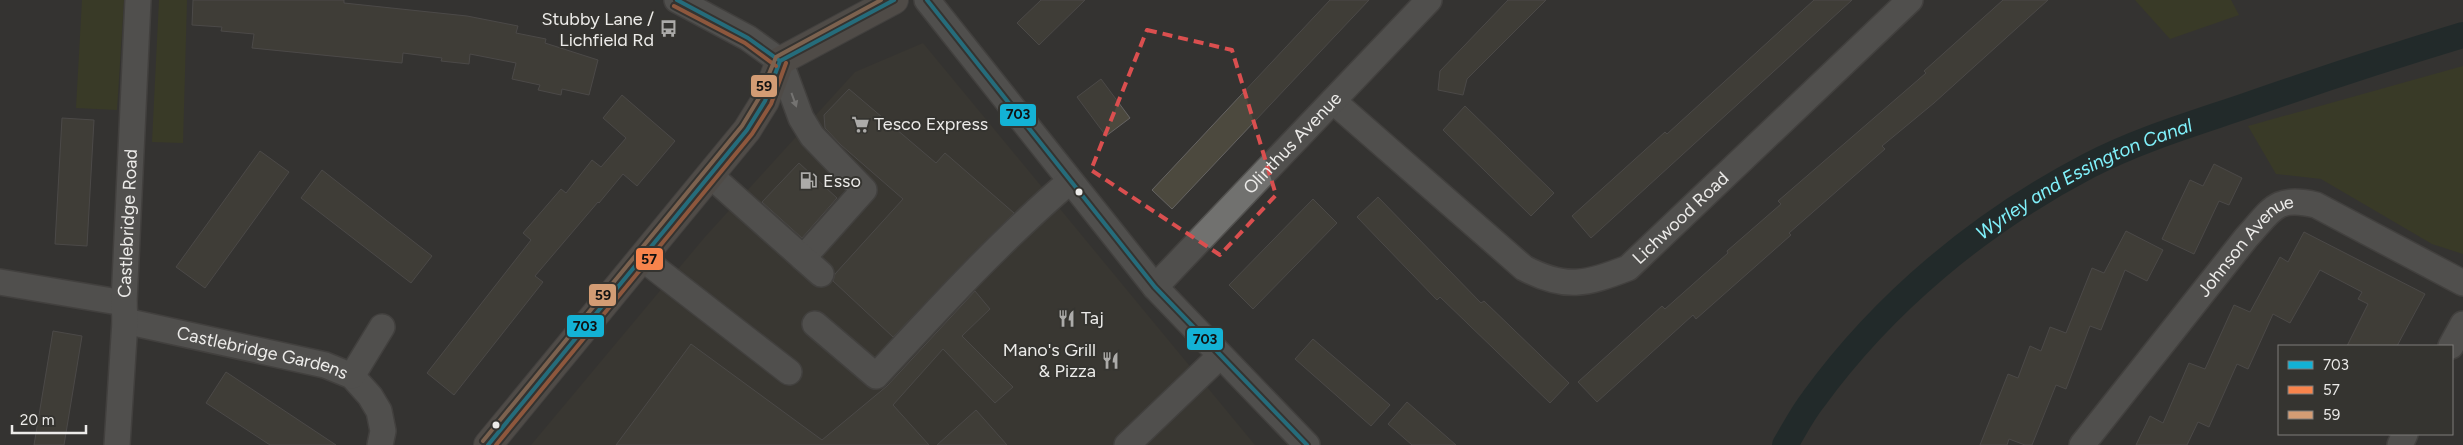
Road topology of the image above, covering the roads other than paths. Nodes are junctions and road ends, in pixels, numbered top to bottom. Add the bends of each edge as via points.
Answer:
1 (138, 0) edge
2 (894, 0) edge
3 (927, 0) edge
4 (1429, 0) edge
5 (1910, 0) edge
6 (691, 3) edge
7 (780, 61) junction
8 (1333, 101) junction
9 (710, 175) junction
10 (1070, 181) junction
11 (642, 258) junction
12 (0, 282) edge
13 (2463, 283) edge
14 (1155, 287) junction
15 (125, 312) junction
16 (815, 324) dead end
17 (2463, 324) edge
18 (382, 327) dead end
19 (2452, 345) edge
20 (1220, 356) junction
21 (789, 372) dead end
22 (352, 376) junction
23 (117, 445) edge
24 (380, 445) edge
25 (488, 445) edge
26 (1127, 445) edge
27 (1308, 445) edge
28 (2082, 445) edge

1 - 15 street, Castlebridge Road
2 - 7 main road
3 - 10 street
4 - 8 street, Olinthus Avenue
5 - 8 street, Lichwood Road via 1628,268 1598,280 1571,283 1547,280 1524,268
6 - 7 street
7 - 9 main road via 752,123
7 -> 9 street via 801,118 812,136 864,190 812,266
8 - 14 street, Olinthus Avenue
9 - 11 main road
10 - 14 street
10 - 16 street via 978,265 876,376
11 - 21 street
11 - 25 main road
12 - 15 street, Castlebridge Gardens
13 - 28 street, Johnson Avenue via 2316,205 2295,200 2275,206
14 - 20 street
15 - 22 street, Castlebridge Gardens via 325,365
15 - 23 street, Castlebridge Road
17 - 19 street
18 - 22 street
20 - 26 street
20 - 27 street
22 - 24 street, Castlebridge Gardens via 379,411 383,431

